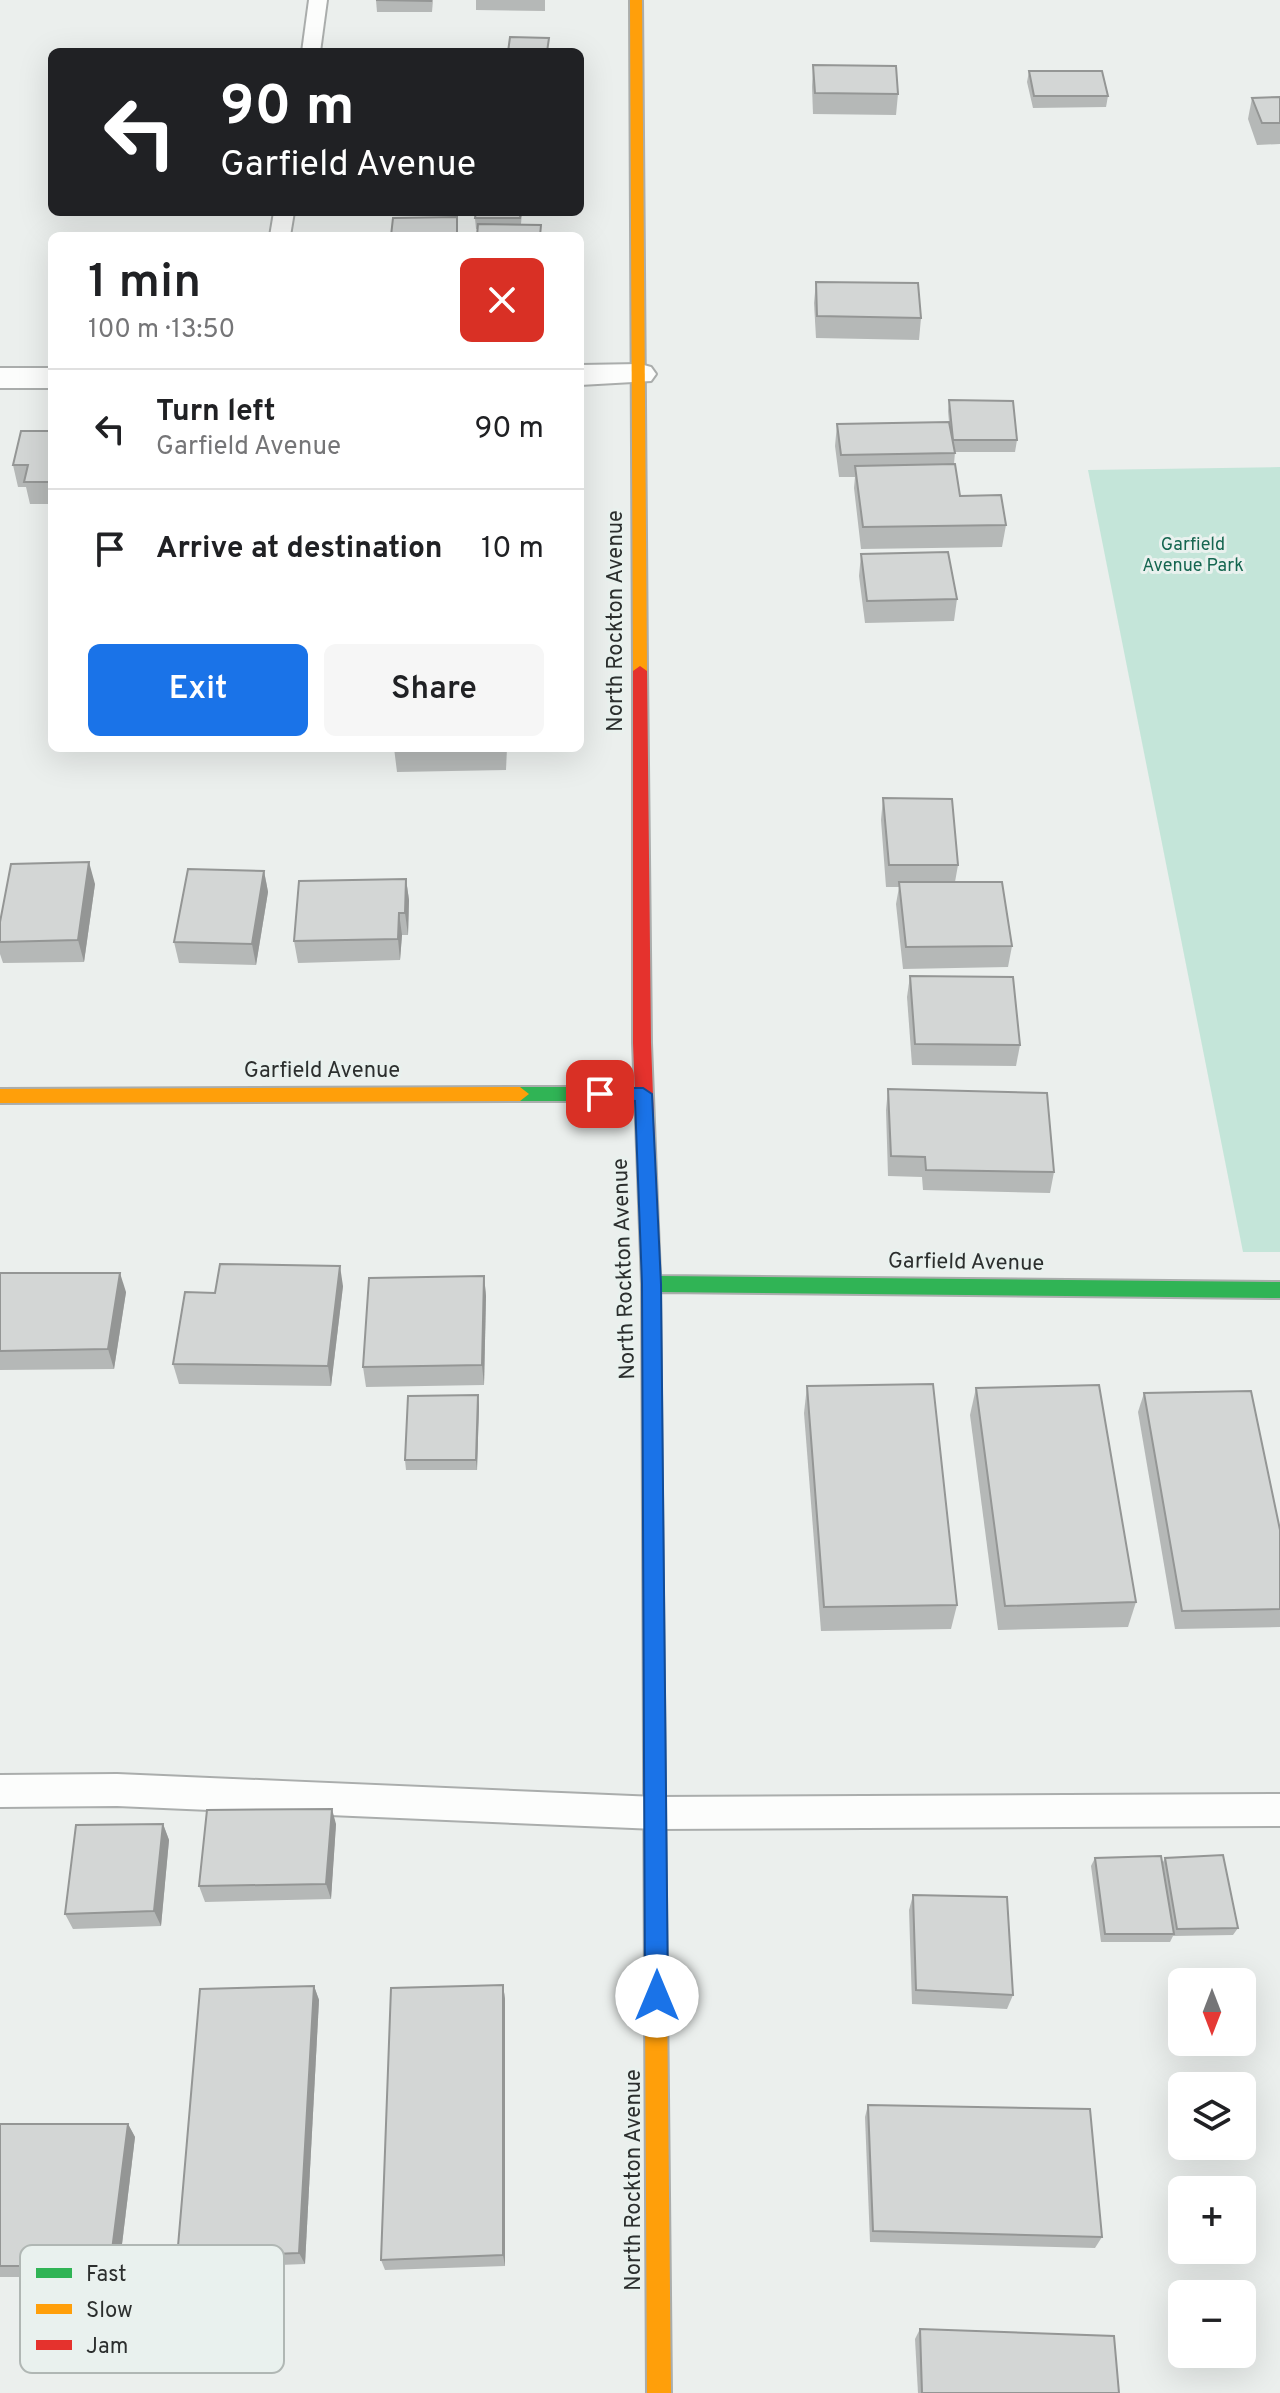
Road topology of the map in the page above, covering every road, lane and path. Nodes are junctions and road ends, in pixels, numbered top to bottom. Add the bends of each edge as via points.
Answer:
1 (318, 0) edge
2 (636, 0) edge
3 (312, 48) edge
4 (640, 374) junction
5 (584, 375) edge
6 (0, 378) edge
7 (48, 378) edge
8 (643, 1094) junction
9 (0, 1096) edge
10 (651, 1284) junction
11 (1280, 1290) edge
12 (0, 1791) edge
13 (1280, 1810) edge
14 (656, 1813) junction
15 (659, 2393) edge

1 - 3 lane
2 - 4 main road, North Rockton Avenue
4 - 5 street
4 - 8 main road, North Rockton Avenue
6 - 7 street
8 - 9 main road, Garfield Avenue
8 - 10 main road, North Rockton Avenue
10 - 11 main road, Garfield Avenue
10 - 14 main road, North Rockton Avenue
12 - 14 lane via 117,1790
13 - 14 lane
14 - 15 main road, North Rockton Avenue

